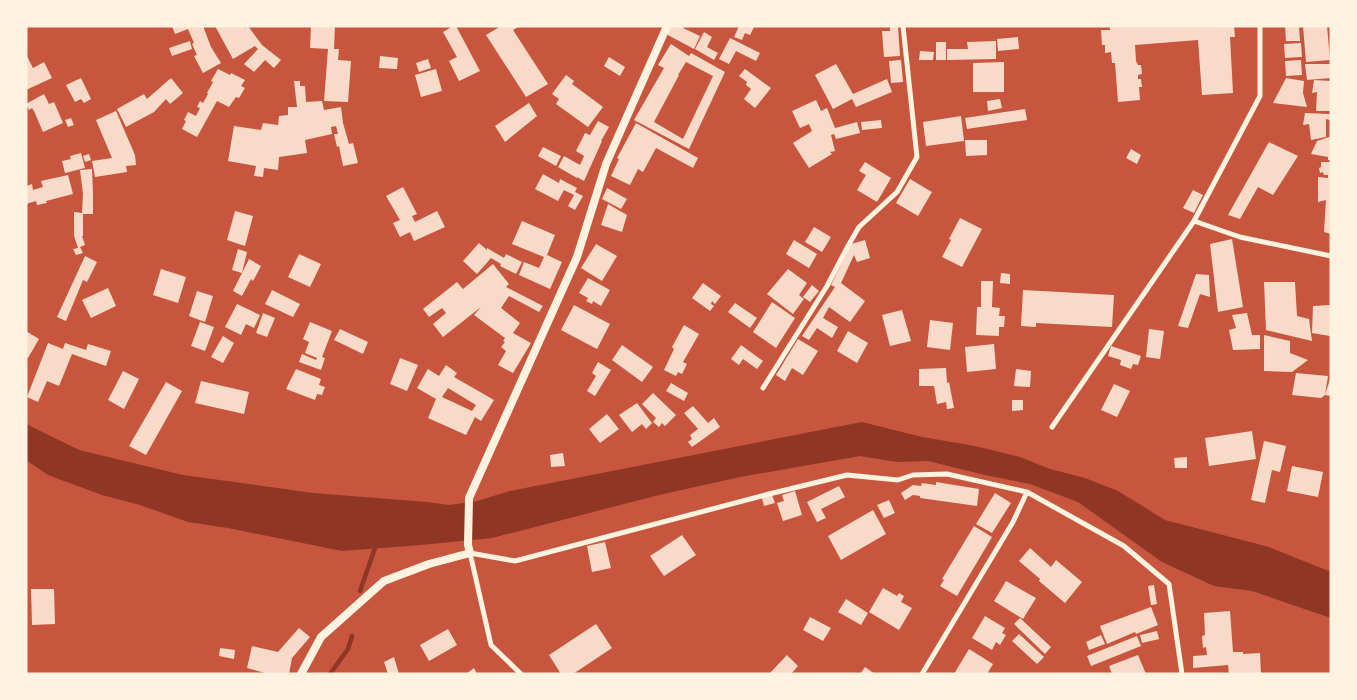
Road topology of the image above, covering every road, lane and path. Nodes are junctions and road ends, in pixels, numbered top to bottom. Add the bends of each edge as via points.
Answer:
1 (667, 26) edge
2 (903, 26) edge
3 (1260, 26) edge
4 (1194, 221) junction
5 (1331, 256) edge
6 (763, 388) dead end
7 (1052, 427) dead end
8 (1027, 492) junction
9 (469, 549) junction
10 (301, 674) edge
11 (521, 674) edge
12 (922, 674) edge
13 (1182, 674) edge

1 - 9 street via 606,164 577,257 469,498
2 - 6 street via 917,157 897,192 859,227 827,286
3 - 4 street via 1260,96
4 - 5 street via 1240,237
4 - 7 street
8 - 9 street via 947,474 913,475 898,480 847,475 516,561
8 - 12 street via 1013,522
8 - 13 street via 1124,546 1169,584
9 - 10 street via 384,581 321,637
9 - 11 street via 491,645

